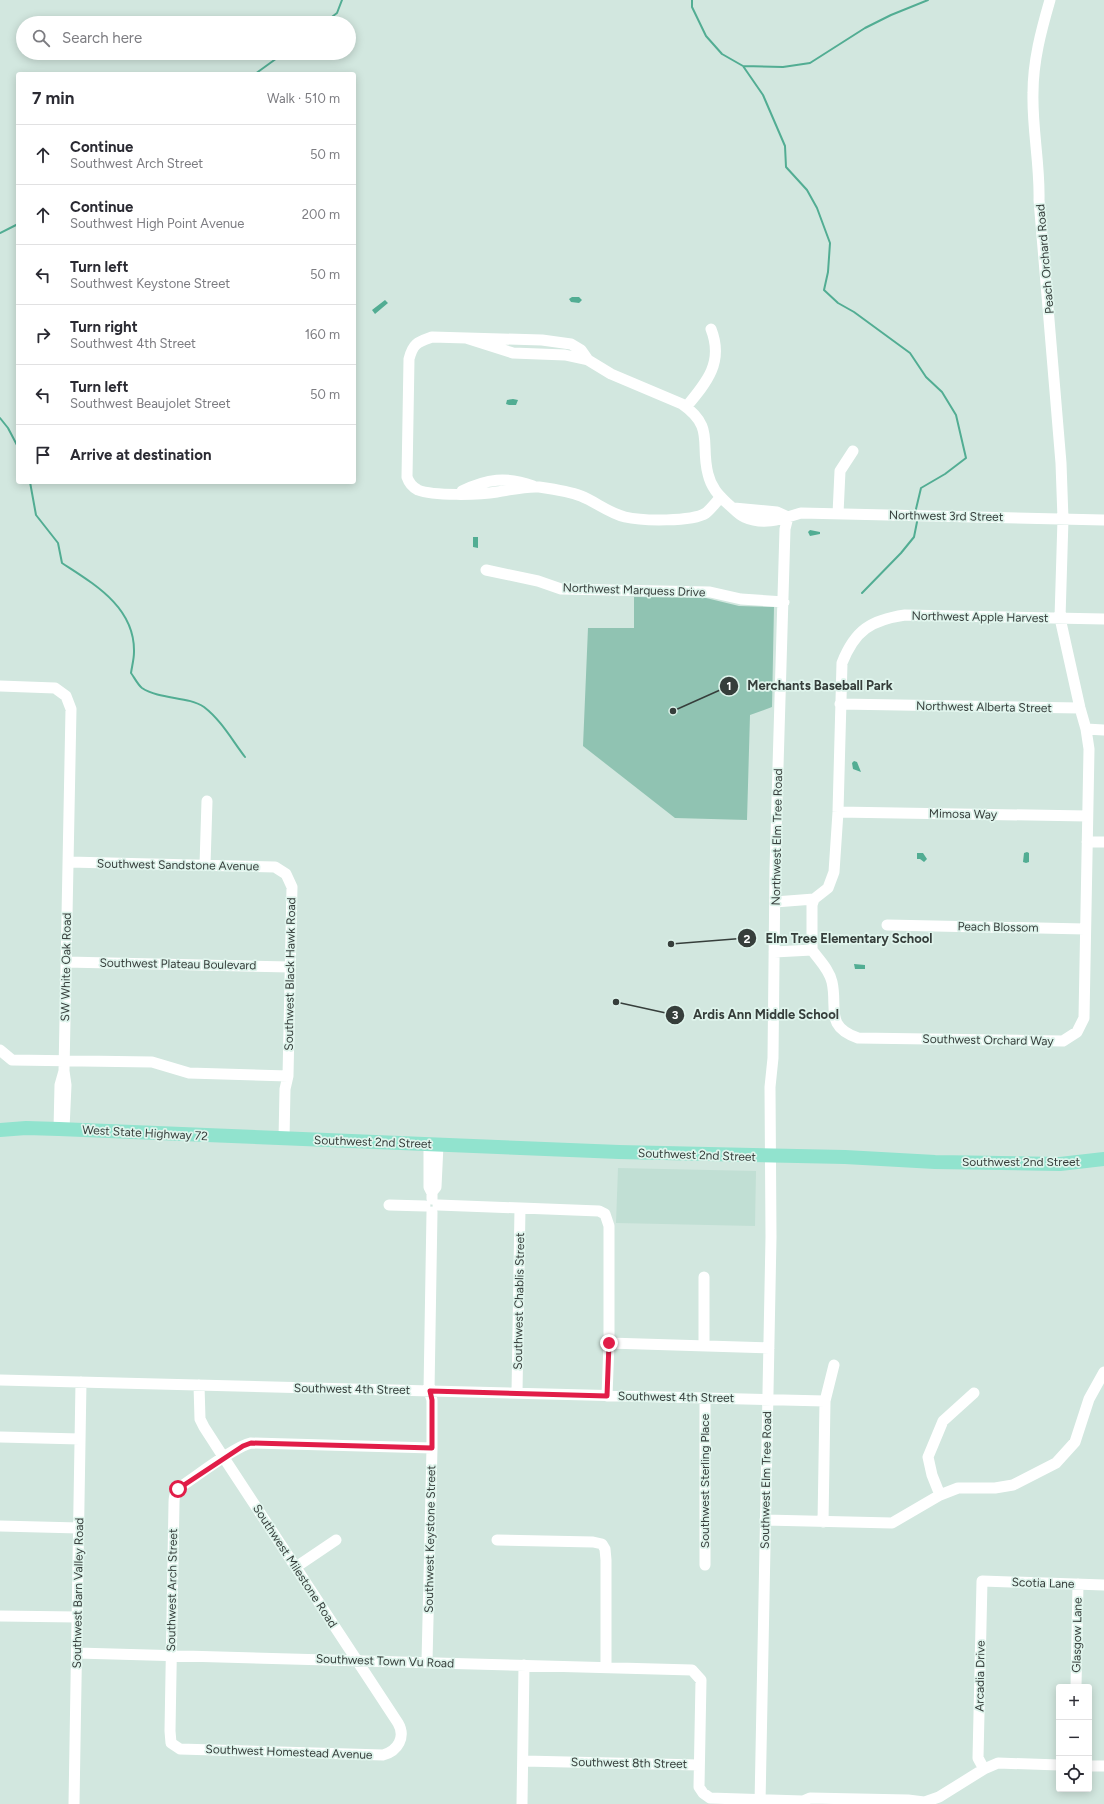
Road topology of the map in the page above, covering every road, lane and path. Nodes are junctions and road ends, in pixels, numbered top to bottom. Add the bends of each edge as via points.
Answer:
1 (1050, 0) edge
2 (711, 329) dead end
3 (686, 407) junction
4 (853, 451) dead end
5 (721, 498) junction
6 (838, 514) junction
7 (788, 517) junction
8 (1063, 519) junction
9 (1104, 520) edge
10 (486, 570) dead end
11 (784, 602) junction
12 (1060, 618) junction
13 (1104, 618) edge
14 (0, 686) edge
15 (840, 704) junction
16 (1080, 708) junction
17 (1086, 729) junction
18 (1104, 730) edge
19 (207, 801) dead end
20 (838, 812) junction
21 (1087, 816) junction
22 (1087, 842) junction
23 (1104, 842) edge
24 (69, 862) junction
25 (205, 866) junction
26 (286, 874) joint
27 (814, 900) junction
28 (775, 902) junction
29 (887, 925) dead end
30 (1085, 928) junction
31 (812, 950) junction
32 (774, 952) junction
33 (66, 962) junction
34 (290, 967) junction
35 (0, 1050) edge
36 (64, 1066) junction
37 (288, 1076) junction
38 (62, 1129) junction
39 (0, 1130) edge
40 (287, 1139) junction
41 (433, 1145) junction
42 (770, 1156) junction
43 (1104, 1159) edge
44 (432, 1203) junction
45 (388, 1205) dead end
46 (520, 1208) junction
47 (704, 1277) dead end
48 (609, 1343) junction
49 (704, 1346) junction
50 (769, 1348) junction
51 (834, 1364) dead end
52 (1104, 1372) edge
53 (0, 1380) edge
54 (82, 1382) junction
55 (199, 1385) junction
56 (430, 1391) junction
57 (974, 1392) dead end
58 (517, 1393) junction
59 (607, 1396) junction
60 (705, 1398) junction
61 (768, 1400) junction
62 (825, 1401) junction
63 (0, 1437) edge
64 (80, 1439) junction
65 (432, 1448) junction
66 (224, 1458) junction
67 (940, 1495) junction
68 (765, 1520) junction
69 (823, 1522) junction
70 (0, 1526) edge
71 (79, 1528) junction
72 (336, 1540) dead end
73 (497, 1540) dead end
74 (705, 1565) dead end
75 (296, 1567) junction
76 (982, 1581) joint
77 (1078, 1584) junction
78 (1104, 1585) edge
79 (0, 1616) edge
80 (78, 1617) junction
81 (77, 1653) junction
82 (171, 1655) junction
83 (358, 1660) junction
84 (427, 1662) junction
85 (524, 1665) junction
86 (606, 1667) junction
87 (1076, 1684) edge
88 (399, 1743) joint
89 (175, 1746) joint
90 (524, 1761) junction
91 (1056, 1764) edge
92 (699, 1765) junction
93 (1092, 1766) edge
94 (1104, 1766) edge
95 (984, 1769) junction
96 (760, 1802) edge
97 (805, 1802) edge
98 (922, 1803) edge
99 (74, 1804) edge
100 (522, 1804) edge

1 - 8 street, Peach Orchard Road via 1034,66 1033,94
2 - 3 street via 716,356 706,384
3 - 5 street via 702,424 708,474 712,488
3 - 5 street via 611,374 588,360 513,353 466,338 432,337 419,341 412,348 410,359 407,477 410,484 418,490 430,493 458,493 482,483 503,479 519,480 580,496 625,517 684,519 705,513
4 - 6 street via 840,471
5 - 7 street via 734,508 777,512
6 - 7 street, Northwest 3rd Street via 801,513
6 - 8 street, Northwest 3rd Street
7 - 11 street, Northwest Elm Tree Road via 785,529
8 - 9 street, Northwest 3rd Street
8 - 12 street, Peach Orchard Road
10 - 11 street, Northwest Marquess Drive via 538,581 560,589 710,592 741,599
11 - 28 street, Northwest Elm Tree Road
12 - 13 street, Northwest Apple Harvest
12 - 15 street, Northwest Apple Harvest via 905,615 885,618 860,632 851,643 842,663
12 - 16 street, Southwest Orchard Way
14 - 24 street, SW White Oak Road via 55,688 66,696 71,710
15 - 16 street, Northwest Alberta Street
15 - 20 street
16 - 17 street, Southwest Orchard Way
17 - 18 street
17 - 21 street, Southwest Orchard Way
19 - 25 street
20 - 21 street, Mimosa Way
20 - 27 street via 834,872 828,888
21 - 22 street, Southwest Orchard Way
22 - 23 street
22 - 30 street, Southwest Orchard Way
24 - 25 street, Southwest Sandstone Avenue
24 - 33 street, SW White Oak Road
25 - 26 street, Southwest Sandstone Avenue via 275,867
26 - 34 street, Southwest Black Hawk Road via 292,888
27 - 28 street
27 - 31 street
28 - 32 street, Northwest Elm Tree Road
29 - 30 street, Peach Blossom
30 - 31 street, Southwest Orchard Way via 1084,1018 1077,1032 1063,1041 858,1038 847,1034 838,1026 835,1020 832,981 826,968
31 - 32 street
32 - 42 street, Northwest Elm Tree Road
33 - 34 street, Southwest Plateau Boulevard
33 - 36 street, SW White Oak Road
34 - 37 street, Southwest Black Hawk Road
35 - 36 street via 12,1060
36 - 37 street via 152,1062 189,1073
36 - 38 street, SW White Oak Road via 66,1085
37 - 40 street, Southwest Black Hawk Road via 291,1088
38 - 39 main road, West State Highway 72
38 - 40 main road, West State Highway 72
40 - 41 main road, Southwest 2nd Street
41 - 42 main road, Southwest 2nd Street
41 - 44 street, Southwest Keystone Street via 429,1187
42 - 43 main road, Southwest 2nd Street via 1023,1164 1060,1164
42 - 50 street, Southwest Elm Tree Road
44 - 45 street
44 - 46 street
44 - 56 street, Southwest Keystone Street
46 - 48 street via 599,1211 605,1214 609,1226
46 - 58 street, Southwest Chablis Street
47 - 49 street
48 - 49 street
48 - 59 street
49 - 50 street
50 - 61 street, Southwest Elm Tree Road
51 - 62 street
52 - 67 street via 1089,1399 1075,1442 1056,1463 1013,1485 995,1488 958,1488
53 - 54 street, Southwest 4th Street
54 - 55 street, Southwest 4th Street
54 - 64 street, Southwest Barn Valley Road
55 - 56 street, Southwest 4th Street
55 - 66 street, Southwest Milestone Road via 200,1419
56 - 58 street, Southwest 4th Street
56 - 65 street, Southwest Keystone Street
57 - 67 street via 943,1422 928,1457
58 - 59 street, Southwest 4th Street
59 - 60 street, Southwest 4th Street
60 - 61 street, Southwest 4th Street
60 - 74 street, Southwest Sterling Place
61 - 62 street, Southwest 4th Street
61 - 68 street, Southwest Elm Tree Road
62 - 69 street
63 - 64 street
64 - 71 street, Southwest Barn Valley Road
65 - 66 street, Southwest Arch Street via 251,1443
65 - 84 street, Southwest Keystone Street
66 - 75 street, Southwest Milestone Road
66 - 82 street, Southwest Arch Street via 183,1485 174,1496
67 - 69 street via 892,1523
68 - 69 street
68 - 96 street, Southwest Elm Tree Road
70 - 71 street
71 - 80 street, Southwest Barn Valley Road
72 - 75 street
73 - 86 street via 602,1544 605,1549
75 - 83 street, Southwest Milestone Road
76 - 77 street, Scotia Lane
76 - 95 street, Arcadia Drive via 978,1758
77 - 78 street, Scotia Lane
77 - 87 street, Glasgow Lane
79 - 80 street
80 - 81 street, Southwest Barn Valley Road
81 - 82 street, Southwest Town Vu Road
81 - 99 street, Southwest Barn Valley Road
82 - 83 street, Southwest Town Vu Road
82 - 89 street, Southwest Arch Street via 170,1735
83 - 84 street, Southwest Town Vu Road
83 - 88 street, Southwest Milestone Road via 401,1728
84 - 85 street, Southwest Town Vu Road
85 - 86 street, Southwest Town Vu Road
85 - 90 street
86 - 92 street, Southwest Town Vu Road via 692,1670 701,1680
88 - 89 street, Southwest Homestead Avenue via 394,1751 383,1755 184,1749
90 - 92 street, Southwest 8th Street
90 - 100 street
91 - 95 street, Southwest 8th Street via 998,1763
92 - 96 street, Southwest 8th Street via 699,1787 710,1798
93 - 94 street
95 - 98 street, Southwest 8th Street via 939,1797
96 - 97 street, Southwest 8th Street
97 - 98 street, Southwest 8th Street via 810,1798 908,1800

